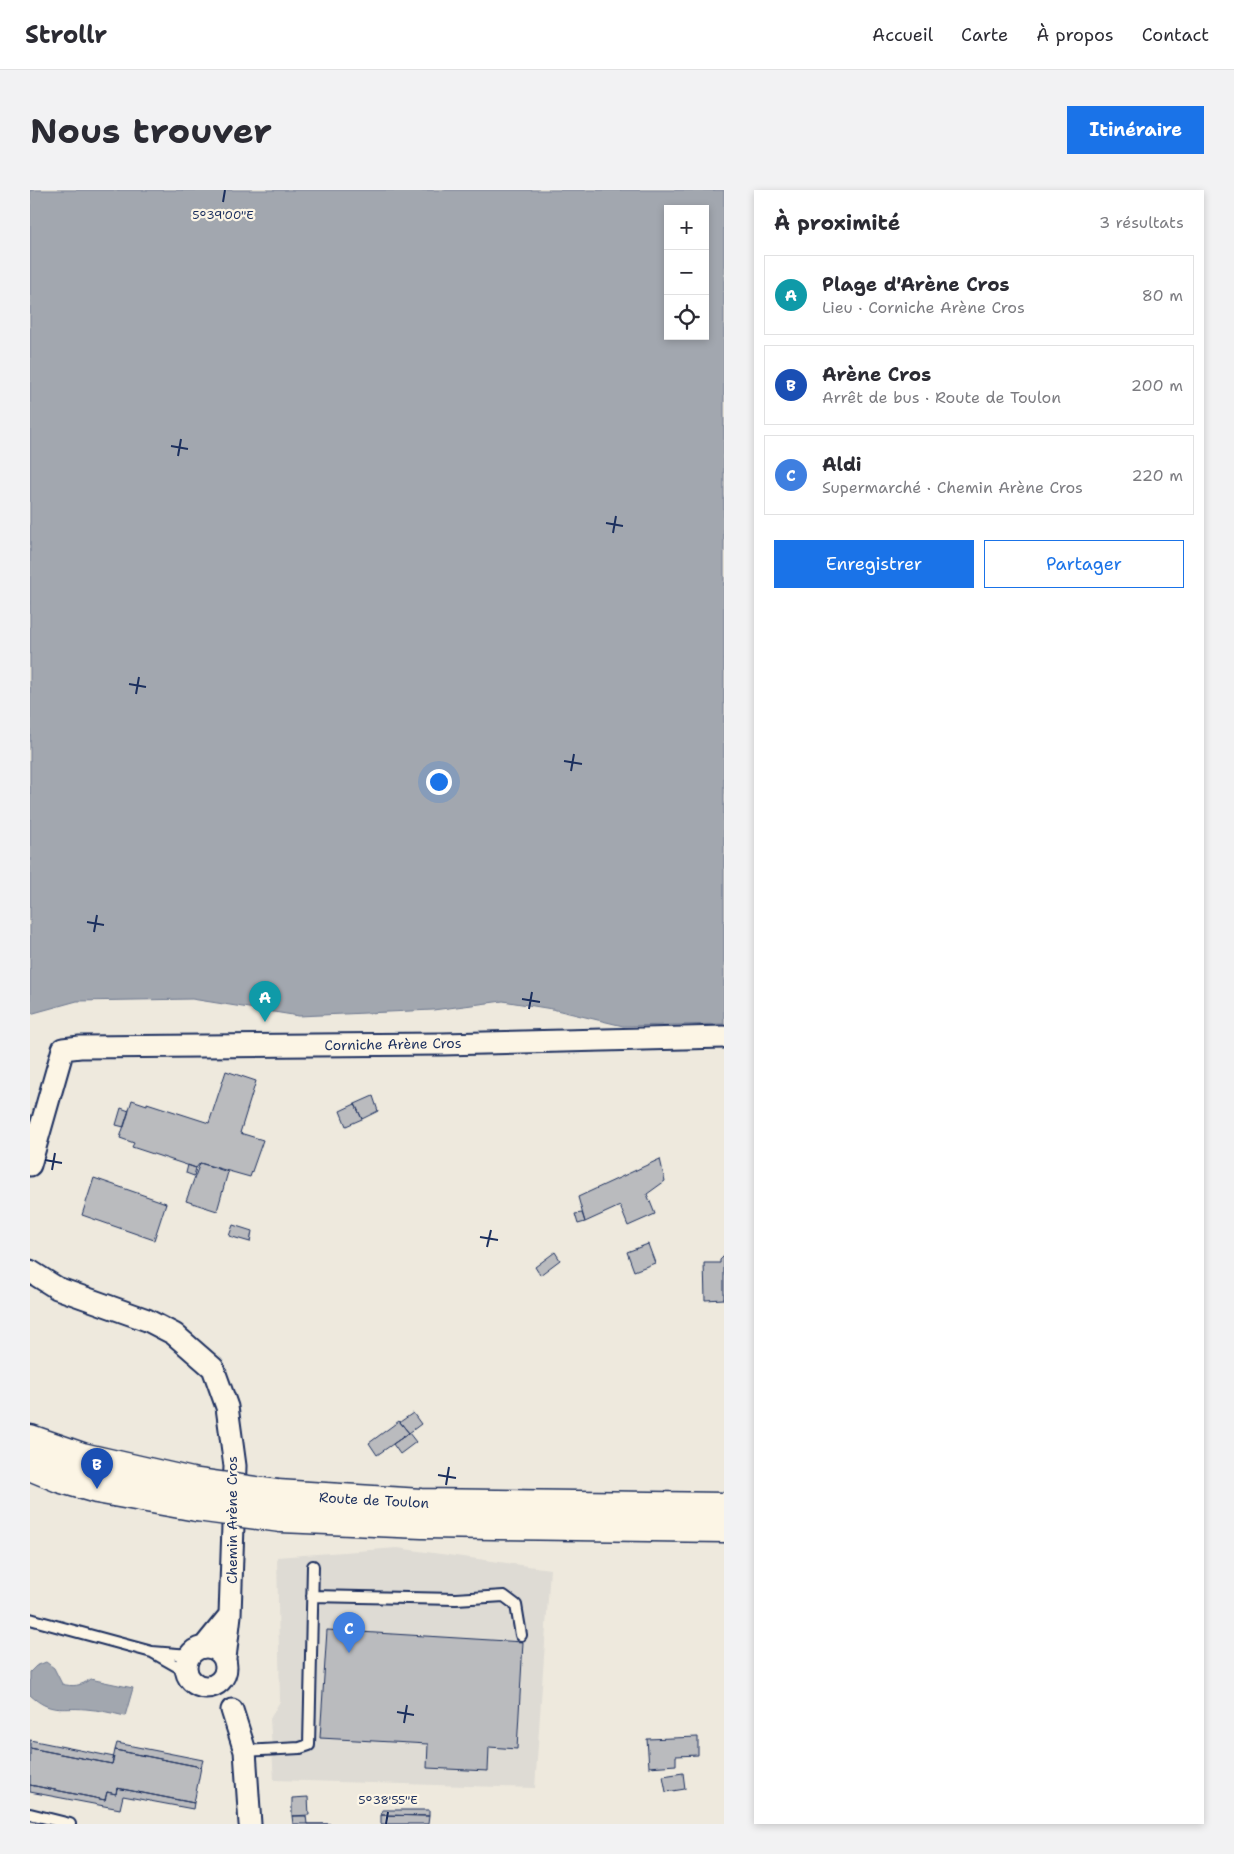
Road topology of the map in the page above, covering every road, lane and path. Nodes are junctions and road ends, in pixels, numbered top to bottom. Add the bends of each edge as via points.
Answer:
1 (724, 1037) edge
2 (30, 1164) edge
3 (30, 1271) edge
4 (30, 1439) edge
5 (30, 1466) edge
6 (30, 1472) edge
7 (59, 1478) junction
8 (194, 1494) junction
9 (279, 1506) junction
10 (724, 1507) edge
11 (724, 1528) edge
12 (313, 1566) dead end
13 (312, 1596) junction
14 (230, 1615) junction
15 (30, 1619) edge
16 (521, 1635) dead end
17 (152, 1652) junction
18 (193, 1658) junction
19 (218, 1675) junction
20 (245, 1750) junction
21 (30, 1814) edge
22 (70, 1824) edge
23 (250, 1824) edge

1 - 2 street, Corniche Arène Cros via 63,1049
3 - 14 street, Chemin Arène Cros via 57,1288 147,1320 174,1334 213,1368 227,1407 235,1466
4 - 8 main road, Route de Toulon
5 - 7 main road, Route de Toulon
6 - 7 lane
7 - 8 main road, Route de Toulon via 97,1489
8 - 9 main road, Route de Toulon, bridge
9 - 10 main road, Route de Toulon via 421,1503
9 - 11 main road, Route de Toulon via 422,1524
12 - 13 lane
13 - 16 lane via 456,1599 504,1596 516,1605
13 - 20 lane via 309,1745
14 - 18 street
14 - 19 street, Chemin Arène Cros
15 - 17 lane
17 - 18 lane
17 - 18 lane
18 - 19 street via 212,1648 220,1652
18 - 19 street via 191,1680 198,1686
19 - 20 street
20 - 23 street
21 - 22 lane

